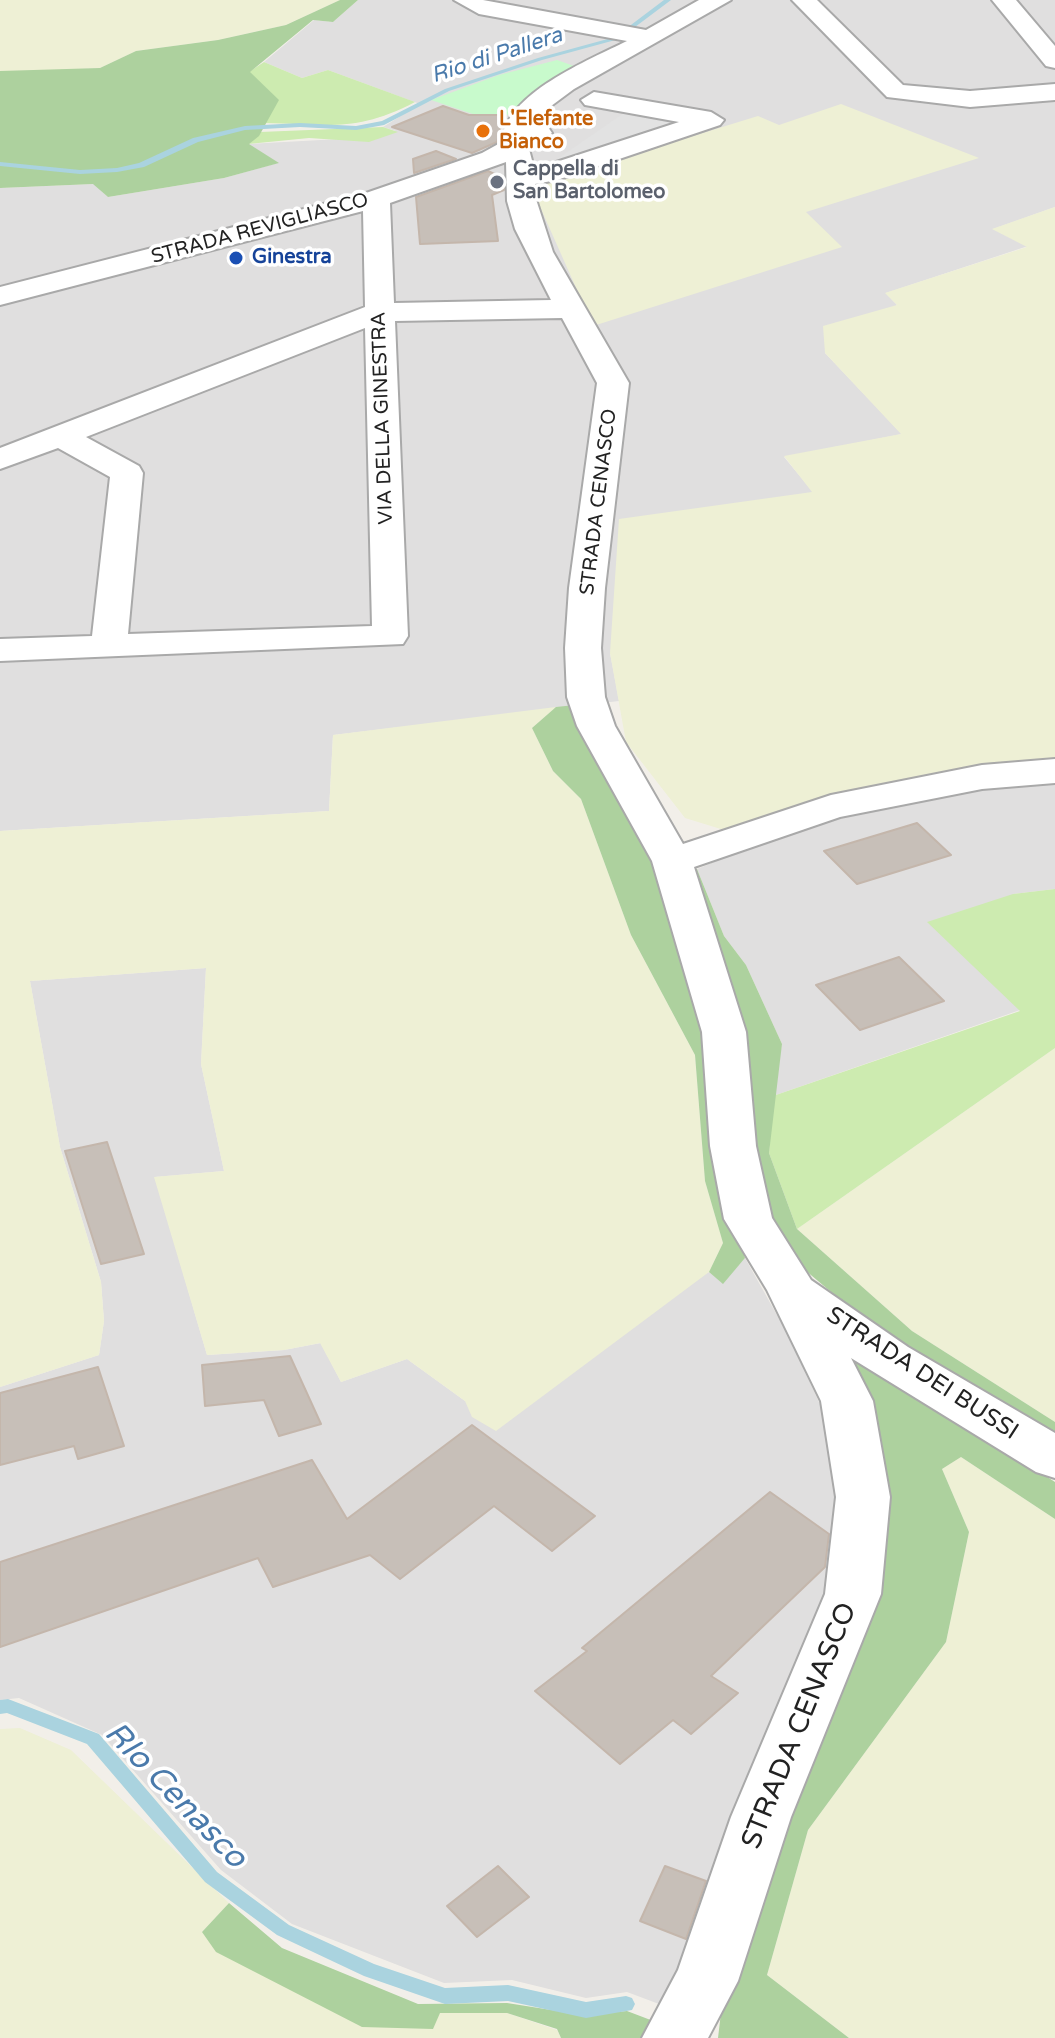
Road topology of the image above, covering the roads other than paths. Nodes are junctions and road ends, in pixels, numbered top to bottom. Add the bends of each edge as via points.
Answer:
1 (466, 0) edge
2 (719, 0) edge
3 (737, 0) edge
4 (804, 0) edge
5 (1004, 0) edge
6 (632, 35) junction
7 (1055, 61) edge
8 (1055, 92) edge
9 (576, 111) junction
10 (519, 162) junction
11 (376, 199) junction
12 (0, 296) edge
13 (568, 309) junction
14 (379, 312) junction
15 (60, 436) junction
16 (0, 459) edge
17 (109, 646) junction
18 (0, 650) edge
19 (1055, 771) edge
20 (672, 861) junction
21 (791, 1288) junction
22 (1055, 1458) edge
23 (674, 2038) edge

1 - 6 street via 479,7
2 - 6 street
3 - 9 street, STRADA REVIGLIASCO
4 - 8 street via 896,92 970,99
5 - 7 street
6 - 10 street via 526,116 516,132
9 - 10 street, STRADA REVIGLIASCO
9 - 10 street via 711,120 548,174
10 - 11 street, STRADA REVIGLIASCO
10 - 13 street, STRADA CENASCO via 519,201
11 - 12 street, STRADA REVIGLIASCO
11 - 14 street, VIA DELLA GINESTRA
13 - 14 street
13 - 20 street, STRADA CENASCO via 613,383 587,588 586,697 596,726
14 - 15 street
14 - 17 street, VIA DELLA GINESTRA via 390,636
15 - 16 street
15 - 17 street via 127,473
17 - 18 street
19 - 20 street via 982,777 831,807
20 - 21 street, STRADA CENASCO via 724,1032 733,1146 748,1219
21 - 22 street, STRADA DEI BUSSI via 890,1360
21 - 23 street, STRADA CENASCO via 847,1401 863,1497 853,1594 761,1817 706,1981

